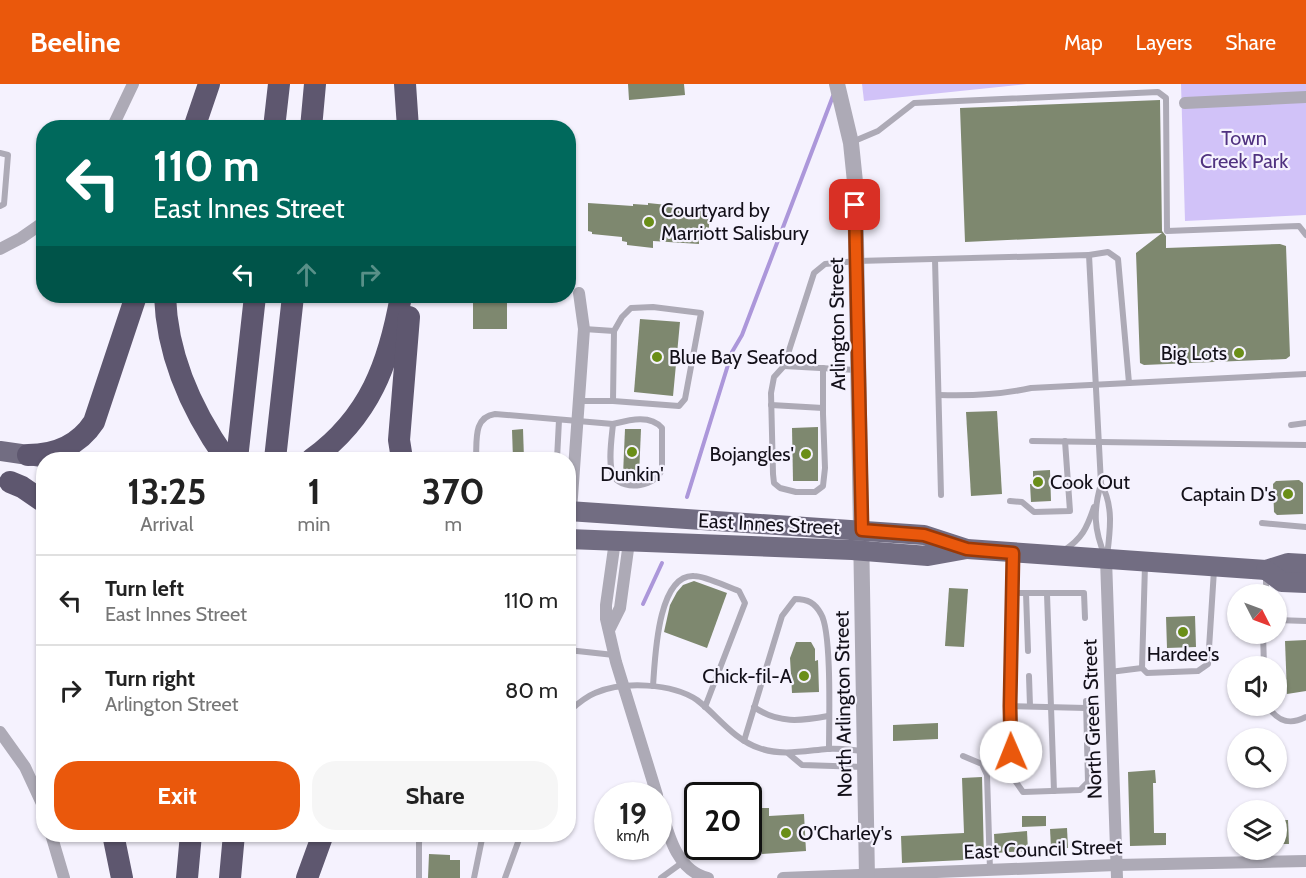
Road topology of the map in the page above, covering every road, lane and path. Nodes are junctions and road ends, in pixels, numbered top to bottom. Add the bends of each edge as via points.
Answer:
1 (133, 84) edge
2 (210, 84) edge
3 (279, 84) edge
4 (315, 84) edge
5 (405, 84) edge
6 (837, 84) edge
7 (1306, 98) edge
8 (1185, 103) dead end
9 (116, 120) edge
10 (199, 120) edge
11 (275, 120) edge
12 (311, 120) edge
13 (407, 120) edge
14 (851, 142) junction
15 (0, 153) edge
16 (0, 206) edge
17 (36, 228) edge
18 (1306, 234) edge
19 (0, 249) edge
20 (1089, 255) junction
21 (935, 259) junction
22 (857, 261) junction
23 (579, 293) dead end
24 (134, 303) edge
25 (166, 303) edge
26 (254, 303) edge
27 (292, 303) edge
28 (400, 303) edge
29 (410, 303) edge
30 (584, 329) junction
31 (614, 331) junction
32 (784, 366) junction
33 (823, 368) junction
34 (859, 370) junction
35 (1306, 374) edge
36 (1129, 383) junction
37 (1096, 385) junction
38 (939, 395) junction
39 (580, 401) junction
40 (613, 401) junction
41 (771, 405) junction
42 (823, 408) junction
43 (559, 420) junction
44 (578, 422) junction
45 (1306, 423) edge
46 (613, 424) junction
47 (1291, 424) dead end
48 (1032, 441) dead end
49 (1065, 441) junction
50 (1099, 442) junction
51 (1306, 446) edge
52 (0, 451) edge
53 (51, 452) edge
54 (221, 452) edge
55 (238, 452) edge
56 (276, 452) edge
57 (320, 452) edge
58 (400, 452) edge
59 (476, 452) edge
60 (557, 452) edge
61 (575, 452) edge
62 (28, 455) junction
63 (36, 455) edge
64 (36, 456) edge
65 (5, 481) edge
66 (1101, 484) junction
67 (36, 486) edge
68 (941, 495) dead end
69 (36, 497) edge
70 (1010, 501) dead end
71 (1095, 503) junction
72 (576, 511) edge
73 (1262, 523) dead end
74 (1306, 527) edge
75 (862, 530) junction
76 (576, 539) edge
77 (622, 541) junction
78 (967, 549) junction
79 (862, 551) junction
80 (1013, 553) junction
81 (1054, 556) junction
82 (1106, 559) junction
83 (1145, 562) junction
84 (1306, 564) edge
85 (1214, 567) junction
86 (1266, 570) junction
87 (1306, 583) edge
88 (1266, 584) edge
89 (1011, 593) junction
90 (1026, 593) junction
91 (1047, 594) junction
92 (1085, 618) dead end
93 (1287, 620) edge
94 (1306, 621) edge
95 (576, 651) edge
96 (1028, 651) dead end
97 (615, 655) junction
98 (1142, 668) junction
99 (1110, 672) junction
100 (1029, 676) dead end
101 (653, 686) junction
102 (624, 687) junction
103 (576, 706) edge
104 (1010, 706) junction
105 (1030, 706) junction
106 (1051, 706) junction
107 (705, 707) junction
108 (754, 707) junction
109 (828, 716) junction
110 (1276, 716) edge
111 (1306, 717) edge
112 (0, 732) edge
113 (744, 741) junction
114 (829, 749) junction
115 (790, 753) junction
116 (963, 756) dead end
117 (864, 759) junction
118 (653, 782) edge
119 (36, 791) edge
120 (1054, 791) junction
121 (53, 842) edge
122 (115, 842) edge
123 (190, 842) edge
124 (233, 842) edge
125 (315, 842) edge
126 (320, 842) edge
127 (419, 842) edge
128 (481, 842) edge
129 (518, 842) edge
130 (672, 842) edge
131 (1306, 861) edge
132 (683, 862) junction
133 (1116, 865) junction
134 (990, 870) junction
135 (121, 874) edge
136 (867, 877) edge
137 (64, 878) edge
138 (187, 878) edge
139 (230, 878) edge
140 (306, 878) edge
141 (419, 878) edge
142 (474, 878) edge
143 (505, 878) edge
144 (661, 878) edge
145 (708, 878) edge
146 (783, 878) edge
147 (1117, 878) edge

1 - 9 street
2 - 10 highway
3 - 11 highway
4 - 12 highway
5 - 13 highway
6 - 14 street, Arlington Street
7 - 8 street
14 - 18 lane via 879,131 914,103 1158,92 1166,98 1167,231 1299,226
14 - 22 street, Arlington Street
15 - 16 lane via 8,154 4,204
17 - 19 street
20 - 21 lane
20 - 36 lane via 1108,252 1118,259
20 - 37 lane
21 - 22 lane
21 - 38 lane
22 - 32 lane via 825,264 814,273
22 - 34 street, Arlington Street
23 - 30 street
24 - 53 highway via 96,419 79,439
25 - 54 highway via 184,385
26 - 55 highway
27 - 56 highway
28 - 57 highway via 391,344 376,385 345,430
29 - 58 highway
30 - 31 lane
30 - 39 street
31 - 40 lane
31 - 40 lane via 631,308 701,313 685,399 679,406
32 - 33 lane
32 - 41 lane via 774,377
33 - 34 lane
33 - 42 lane
34 - 75 street, Arlington Street
35 - 36 lane
36 - 37 lane
37 - 38 lane via 973,396
37 - 50 lane
38 - 68 lane
39 - 40 lane
39 - 44 street
41 - 42 lane
41 - 42 lane via 774,483 796,492 815,492 823,486
43 - 44 lane
43 - 59 lane via 487,415 478,428
43 - 60 lane
44 - 46 lane
44 - 61 street
45 - 47 lane
46 - 46 lane via 611,470 615,478 632,485 651,482 663,469 662,428 650,419
48 - 49 lane
49 - 50 lane
49 - 70 lane via 1070,511 1034,512 1022,502
50 - 51 lane
50 - 66 lane
52 - 62 main road
62 - 63 highway
62 - 64 main road
65 - 67 main road
65 - 69 highway
66 - 71 lane
66 - 82 lane via 1108,496 1110,531
71 - 81 lane via 1088,525 1076,542
71 - 82 lane via 1097,538
72 - 75 main road, East Innes Street
73 - 74 lane
75 - 78 main road, East Innes Street via 924,535
75 - 79 street, North Arlington Street
76 - 77 main road, East Innes Street
77 - 79 main road, East Innes Street
77 - 97 street via 606,605
78 - 79 main road, East Innes Street via 928,556
78 - 80 main road, East Innes Street
79 - 117 street, North Arlington Street
80 - 81 main road, East Innes Street
80 - 89 lane
81 - 82 main road, East Innes Street
82 - 83 main road, East Innes Street
82 - 99 street, North Green Street
83 - 85 main road, East Innes Street
83 - 98 lane
84 - 86 main road, East Innes Street via 1288,563
85 - 86 main road, East Innes Street
85 - 98 lane via 1208,664 1198,671 1147,673
86 - 87 main road, East Innes Street via 1282,582
86 - 88 lane
89 - 90 lane
89 - 104 lane
90 - 91 lane
90 - 96 lane
91 - 92 lane via 1084,593
91 - 106 lane
93 - 94 lane
95 - 97 lane
97 - 102 street
98 - 99 lane
99 - 133 street, North Green Street
100 - 105 lane
101 - 102 lane
101 - 107 lane via 681,691
101 - 107 lane via 660,621 670,594 683,578 695,576 739,591 745,603
102 - 103 lane via 595,693
102 - 118 street
104 - 105 lane
104 - 120 lane via 1011,775 1023,792
105 - 106 lane
106 - 120 lane
106 - 120 lane via 1086,704 1088,782 1080,790
107 - 113 lane
108 - 109 lane via 776,719 802,721
108 - 109 lane via 782,616 795,600 804,599 814,603 823,616
108 - 113 lane
109 - 114 lane
110 - 111 lane via 1292,723
112 - 119 street via 25,767
113 - 115 lane via 760,749
114 - 115 lane
114 - 117 lane
115 - 117 lane via 802,765
116 - 134 lane via 985,768
117 - 136 street, North Arlington Street
121 - 137 street
122 - 135 highway
123 - 138 highway
124 - 139 highway
125 - 140 highway
126 - 140 highway
127 - 141 lane
128 - 142 lane
129 - 143 lane
130 - 132 street
131 - 133 street, East Council Street
132 - 144 lane
132 - 145 street
133 - 134 street, East Council Street
133 - 147 street, North Green Street
134 - 136 street, East Council Street
136 - 146 street, East Council Street

